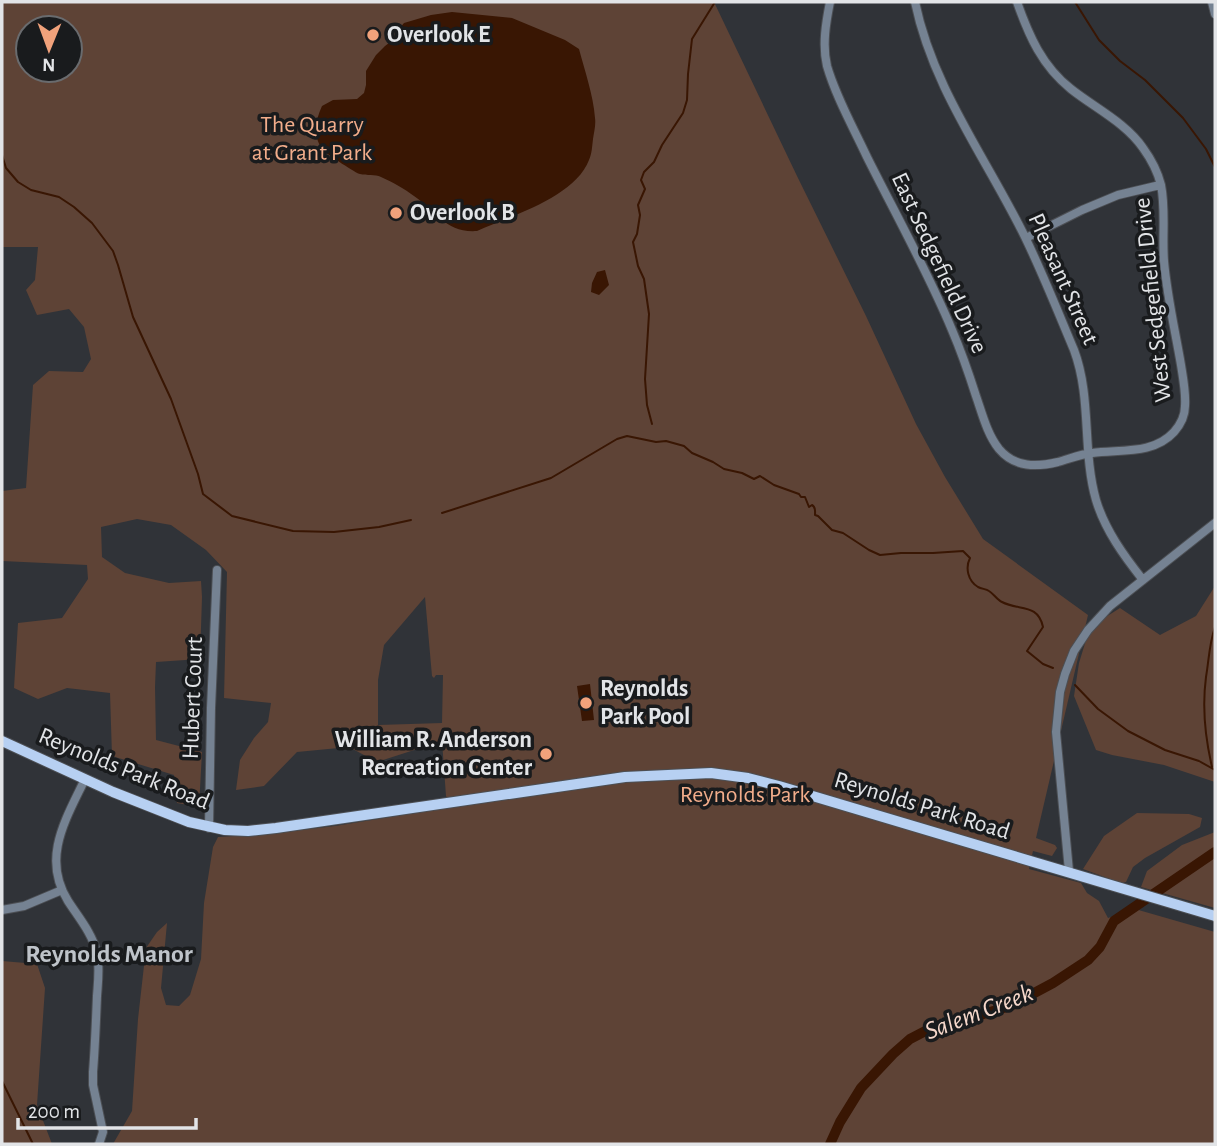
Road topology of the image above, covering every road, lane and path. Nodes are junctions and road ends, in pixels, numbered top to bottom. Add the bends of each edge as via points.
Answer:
1 (830, 2) edge
2 (915, 2) edge
3 (1017, 2) edge
4 (1212, 2) edge
5 (1215, 14) edge
6 (1160, 185) junction
7 (1026, 238) junction
8 (1089, 453) junction
9 (1215, 523) edge
10 (217, 570) dead end
11 (1143, 580) junction
12 (2, 741) edge
13 (85, 779) junction
14 (209, 828) junction
15 (1069, 872) junction
16 (62, 890) junction
17 (2, 910) edge
18 (1215, 916) edge
19 (99, 1144) edge

1 - 8 street, East Sedgefield Drive via 825,46 832,80 952,329 994,441 1004,454 1029,466
2 - 7 street, Pleasant Street via 930,57 948,97
3 - 6 street, West Sedgefield Drive via 1044,62 1073,91 1136,138
4 - 5 street
6 - 7 street via 1118,195
6 - 8 street, West Sedgefield Drive via 1164,260 1184,415 1173,434 1155,446
7 - 8 street, Pleasant Street via 1081,369
8 - 11 street, Pleasant Street via 1098,507
9 - 11 street
10 - 14 street, Hubert Court
11 - 15 street via 1087,630 1074,651 1060,692 1056,732
12 - 13 main road, Reynolds Park Road
13 - 14 main road, Reynolds Park Road
13 - 16 street via 56,846
14 - 15 main road, Reynolds Park Road via 276,828 612,778 711,773 779,786
15 - 18 main road, Reynolds Park Road
16 - 17 street
16 - 19 street via 88,930 98,958 93,1086 103,1132

